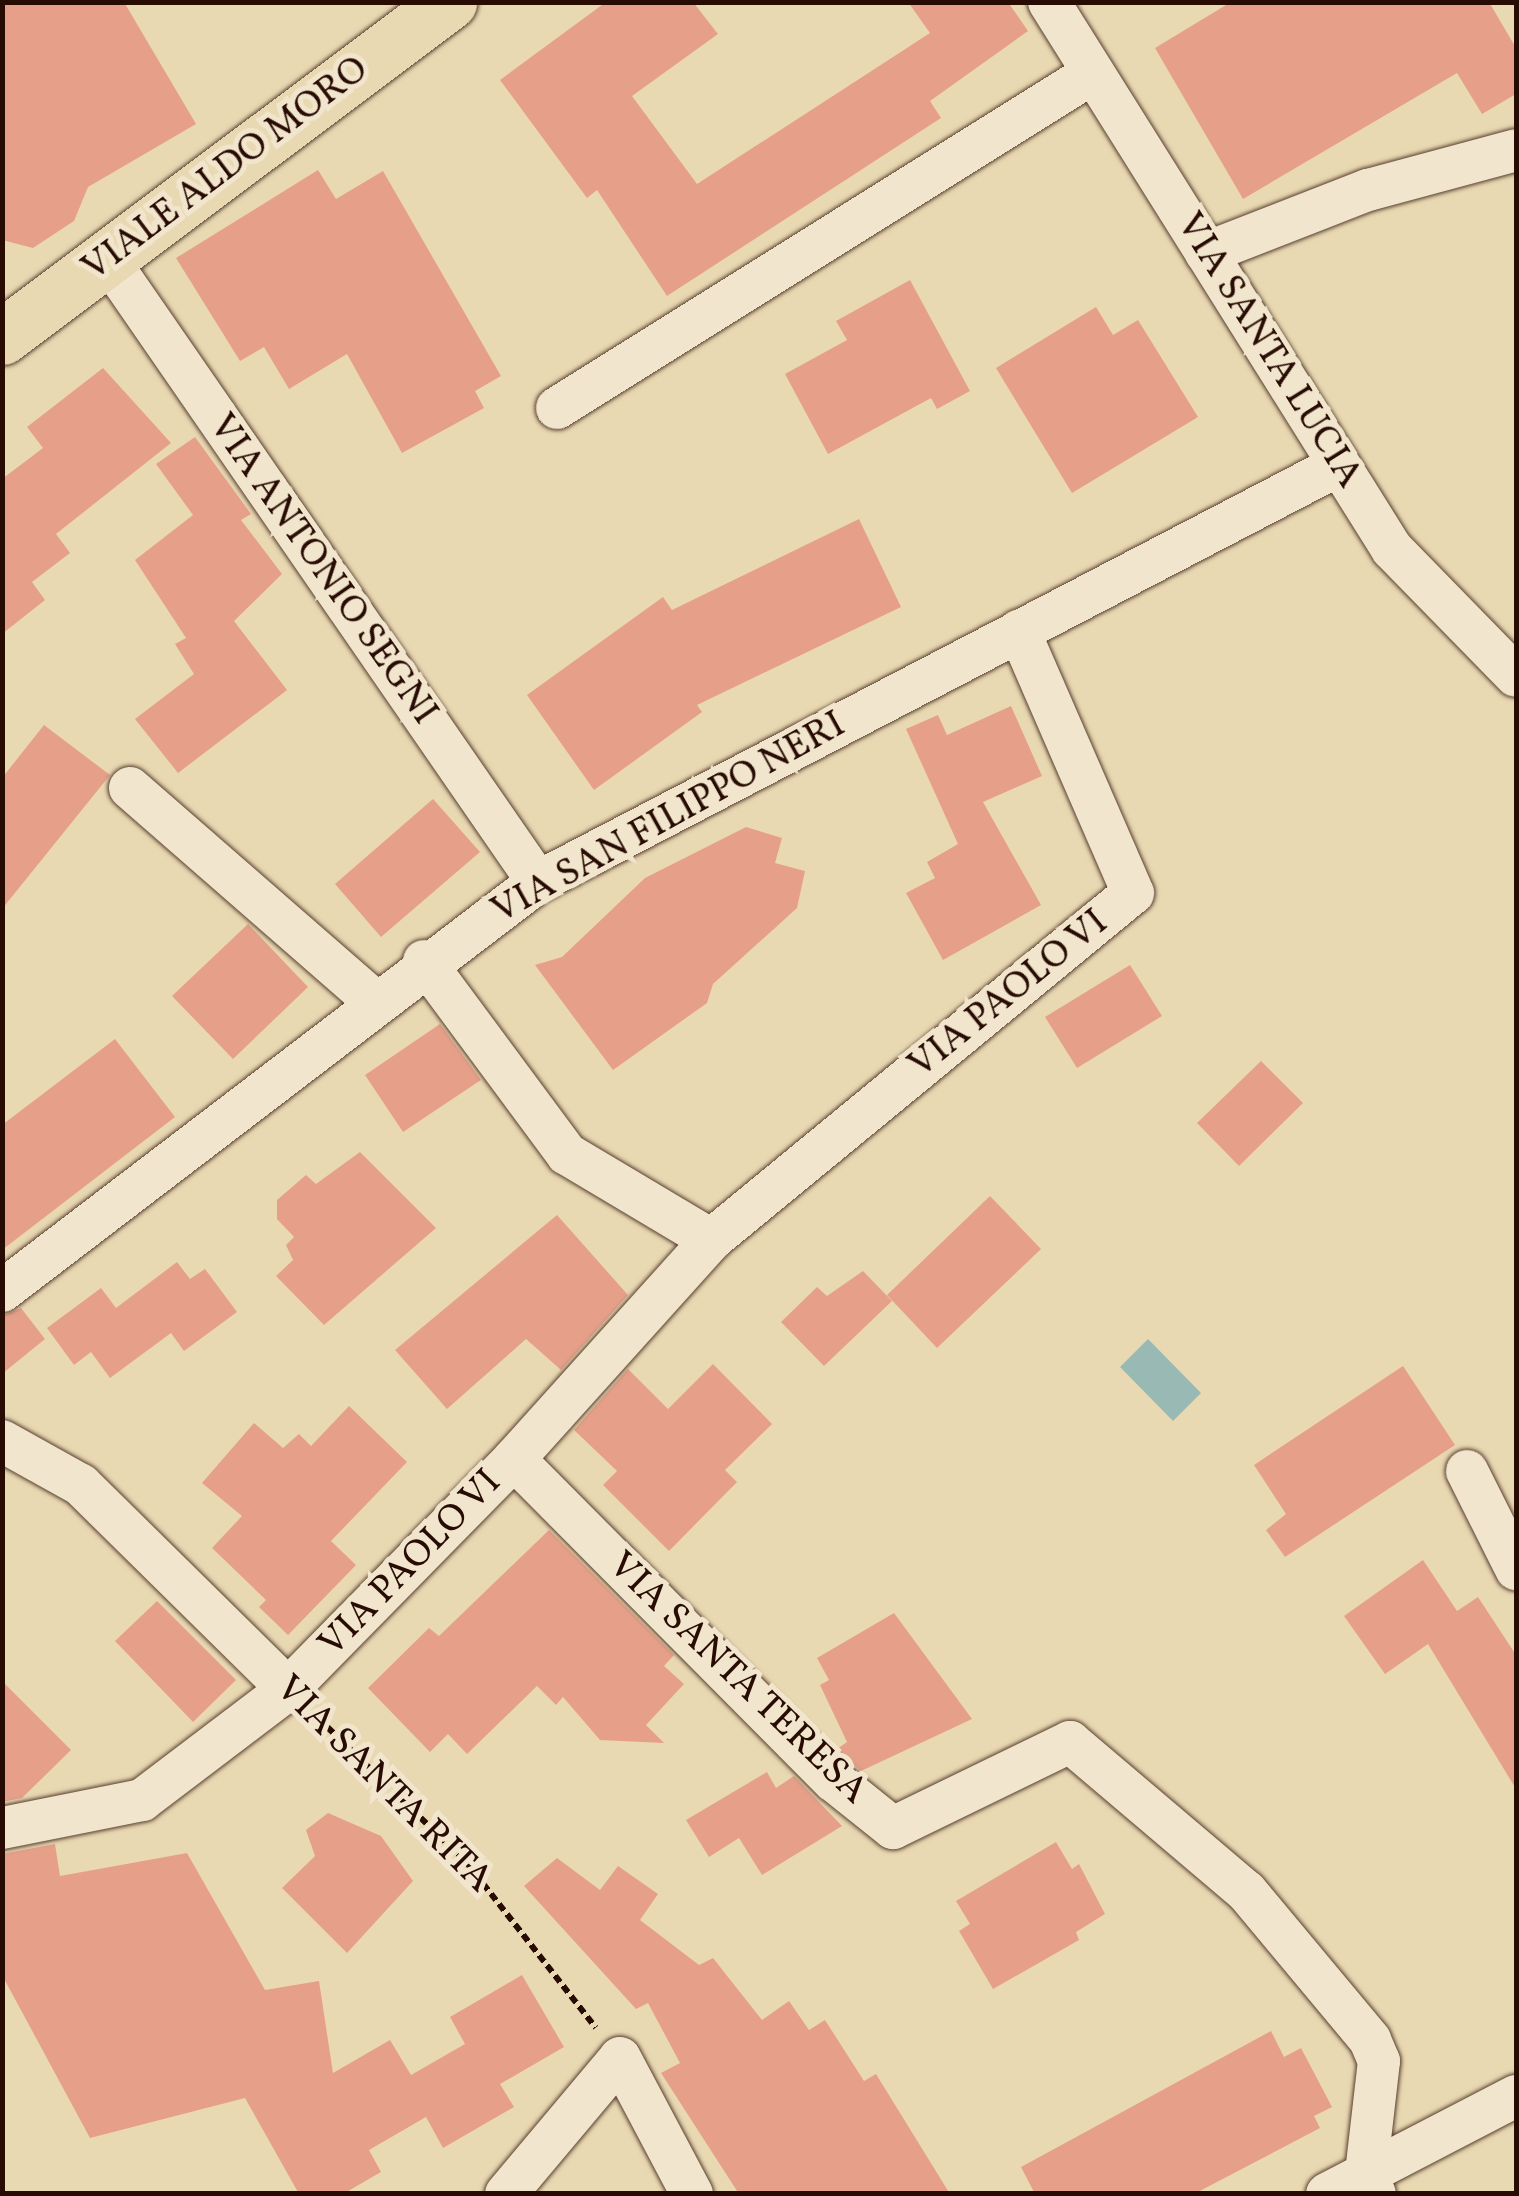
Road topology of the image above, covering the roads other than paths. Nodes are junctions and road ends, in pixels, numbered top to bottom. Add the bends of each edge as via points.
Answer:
1 (449, 2) edge
2 (1049, 2) edge
3 (1093, 72) junction
4 (1516, 150) edge
5 (1206, 253) junction
6 (107, 258) junction
7 (2, 337) edge
8 (557, 408) dead end
9 (1339, 465) junction
10 (1019, 631) junction
11 (1516, 676) edge
12 (130, 788) dead end
13 (538, 882) junction
14 (424, 961) junction
15 (372, 1000) junction
16 (711, 1240) junction
17 (2, 1290) edge
18 (2, 1441) edge
19 (514, 1459) junction
20 (1467, 1471) dead end
21 (1516, 1569) edge
22 (288, 1689) junction
23 (2, 1828) edge
24 (1516, 2096) edge
25 (1371, 2184) edge
26 (506, 2194) edge
27 (692, 2194) edge
28 (1327, 2194) edge

1 - 6 main road, VIALE ALDO MORO
2 - 3 street, VIA SANTA LUCIA
3 - 5 street, VIA SANTA LUCIA
3 - 8 street
4 - 5 street via 1368,190
5 - 9 street, VIA SANTA LUCIA
6 - 7 main road, VIALE ALDO MORO
6 - 13 street, VIA ANTONIO SEGNI
9 - 10 street, VIA SAN FILIPPO NERI
9 - 11 street, VIA SANTA LUCIA via 1392,549
10 - 13 street, VIA SAN FILIPPO NERI
10 - 16 street, VIA PAOLO VI via 1133,893
12 - 15 street
13 - 14 street, VIA SAN FILIPPO NERI
14 - 15 street, VIA SAN FILIPPO NERI
14 - 16 street via 567,1154
15 - 17 street, VIA SAN FILIPPO NERI
16 - 19 street, VIA PAOLO VI
18 - 22 street, VIA SANTA RITA via 81,1485
19 - 22 street, VIA PAOLO VI
19 - 25 street, VIA SANTA TERESA via 833,1780 893,1828 1070,1742 1246,1891 1370,2040 1379,2061
20 - 21 street
22 - 23 street, VIA PAOLO VI via 142,1800
24 - 25 street
25 - 28 street
26 - 27 street via 620,2058

